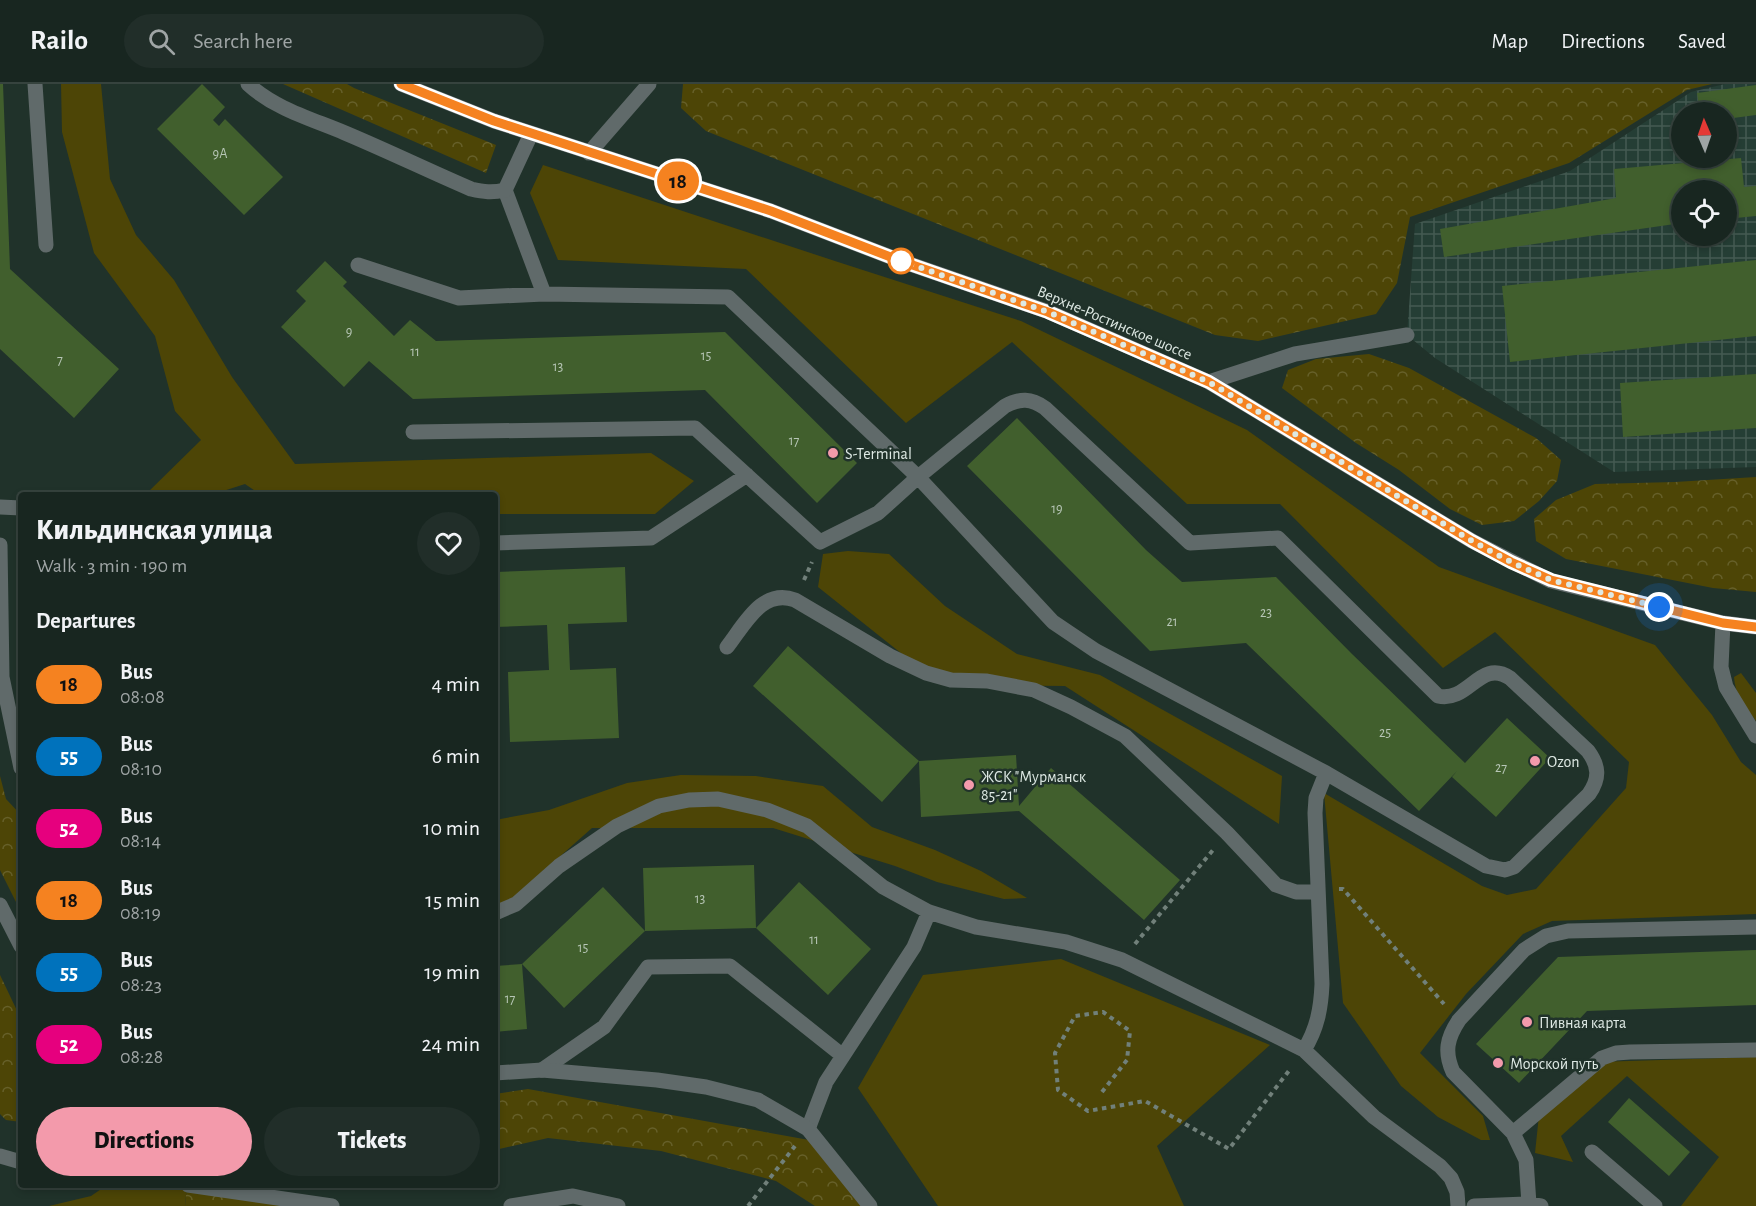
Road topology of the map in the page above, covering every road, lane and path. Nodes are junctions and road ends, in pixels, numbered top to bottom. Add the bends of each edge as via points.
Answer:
1 (35, 84) edge
2 (248, 84) edge
3 (401, 84) edge
4 (649, 84) edge
5 (531, 134) junction
6 (590, 153) junction
7 (505, 190) junction
8 (46, 245) dead end
9 (358, 265) dead end
10 (544, 294) junction
11 (1407, 335) dead end
12 (1209, 382) junction
13 (412, 432) dead end
14 (747, 475) junction
15 (918, 477) junction
16 (0, 507) edge
17 (18, 508) edge
18 (820, 542) junction
19 (498, 543) edge
20 (0, 545) edge
21 (795, 600) junction
22 (1723, 623) junction
23 (1756, 627) edge
24 (727, 647) dead end
25 (1756, 736) edge
26 (18, 754) edge
27 (1326, 773) junction
28 (1196, 871) dead end
29 (1317, 892) junction
30 (0, 904) edge
31 (498, 912) edge
32 (929, 912) junction
33 (1153, 921) dead end
34 (1756, 927) edge
35 (18, 940) edge
36 (1459, 1020) junction
37 (1304, 1050) junction
38 (1756, 1050) edge
39 (843, 1056) junction
40 (542, 1070) junction
41 (498, 1073) edge
42 (1102, 1092) dead end
43 (808, 1129) junction
44 (1513, 1133) junction
45 (1592, 1152) dead end
46 (0, 1156) edge
47 (18, 1161) edge
48 (209, 1188) edge
49 (1535, 1205) edge
50 (332, 1206) edge
51 (511, 1206) edge
52 (618, 1206) edge
53 (748, 1206) edge
54 (870, 1206) edge
55 (1458, 1206) edge
56 (1474, 1206) edge
57 (1655, 1206) edge

1 - 8 street
2 - 7 street via 259,95 290,111 471,189 494,193
3 - 5 street, Верхне-Ростинское шоссе
4 - 6 street
5 - 6 street, Верхне-Ростинское шоссе
5 - 7 street
6 - 12 street, Верхне-Ростинское шоссе via 771,211 1048,312
7 - 10 street
9 - 10 street via 459,298
10 - 15 street via 728,297
11 - 12 street via 1295,354
12 - 22 street, Верхне-Ростинское шоссе via 1511,562 1551,580
13 - 14 street via 695,428
14 - 18 street
14 - 19 street via 651,538
15 - 18 street via 878,513
15 - 27 street via 1053,622 1096,651
15 - 27 street via 1005,406 1025,399 1036,402 1190,543 1278,538 1431,691 1438,696 1453,696 1489,673 1504,674 1588,751 1598,773 1589,794 1522,861 1505,870 1486,866
16 - 17 street
18 - 21 path
20 - 26 street via 2,677
21 - 24 street via 786,596 761,603
21 - 29 street via 926,673 951,680 987,681 1034,690 1125,736 1276,885 1296,892
22 - 23 street, Верхне-Ростинское шоссе
22 - 25 street via 1721,667 1726,687
27 - 29 street via 1315,813
28 - 33 path
29 - 36 path via 1343,889
29 - 37 street via 1320,1010
30 - 35 street
31 - 32 street via 516,904 560,866 617,826 659,807 718,799 767,810 807,826 883,887
32 - 37 street via 976,927 1066,942 1122,960
32 - 39 street via 914,947
34 - 36 street via 1568,931 1545,936 1524,950
36 - 44 street via 1446,1046 1447,1060 1453,1072
37 - 42 path via 1228,1149 1145,1101 1088,1111 1058,1090 1055,1053 1075,1016 1103,1012 1130,1031 1127,1060
37 - 55 street via 1374,1117 1440,1166 1451,1178
38 - 44 street via 1616,1053 1602,1058
39 - 40 street via 730,966 648,967 604,1027
39 - 43 street via 826,1083
40 - 41 street
40 - 43 street via 706,1087 758,1100
43 - 53 path
43 - 54 street
44 - 49 street via 1526,1160
45 - 57 street
46 - 47 street
48 - 50 street
49 - 56 street
51 - 52 street via 573,1196

